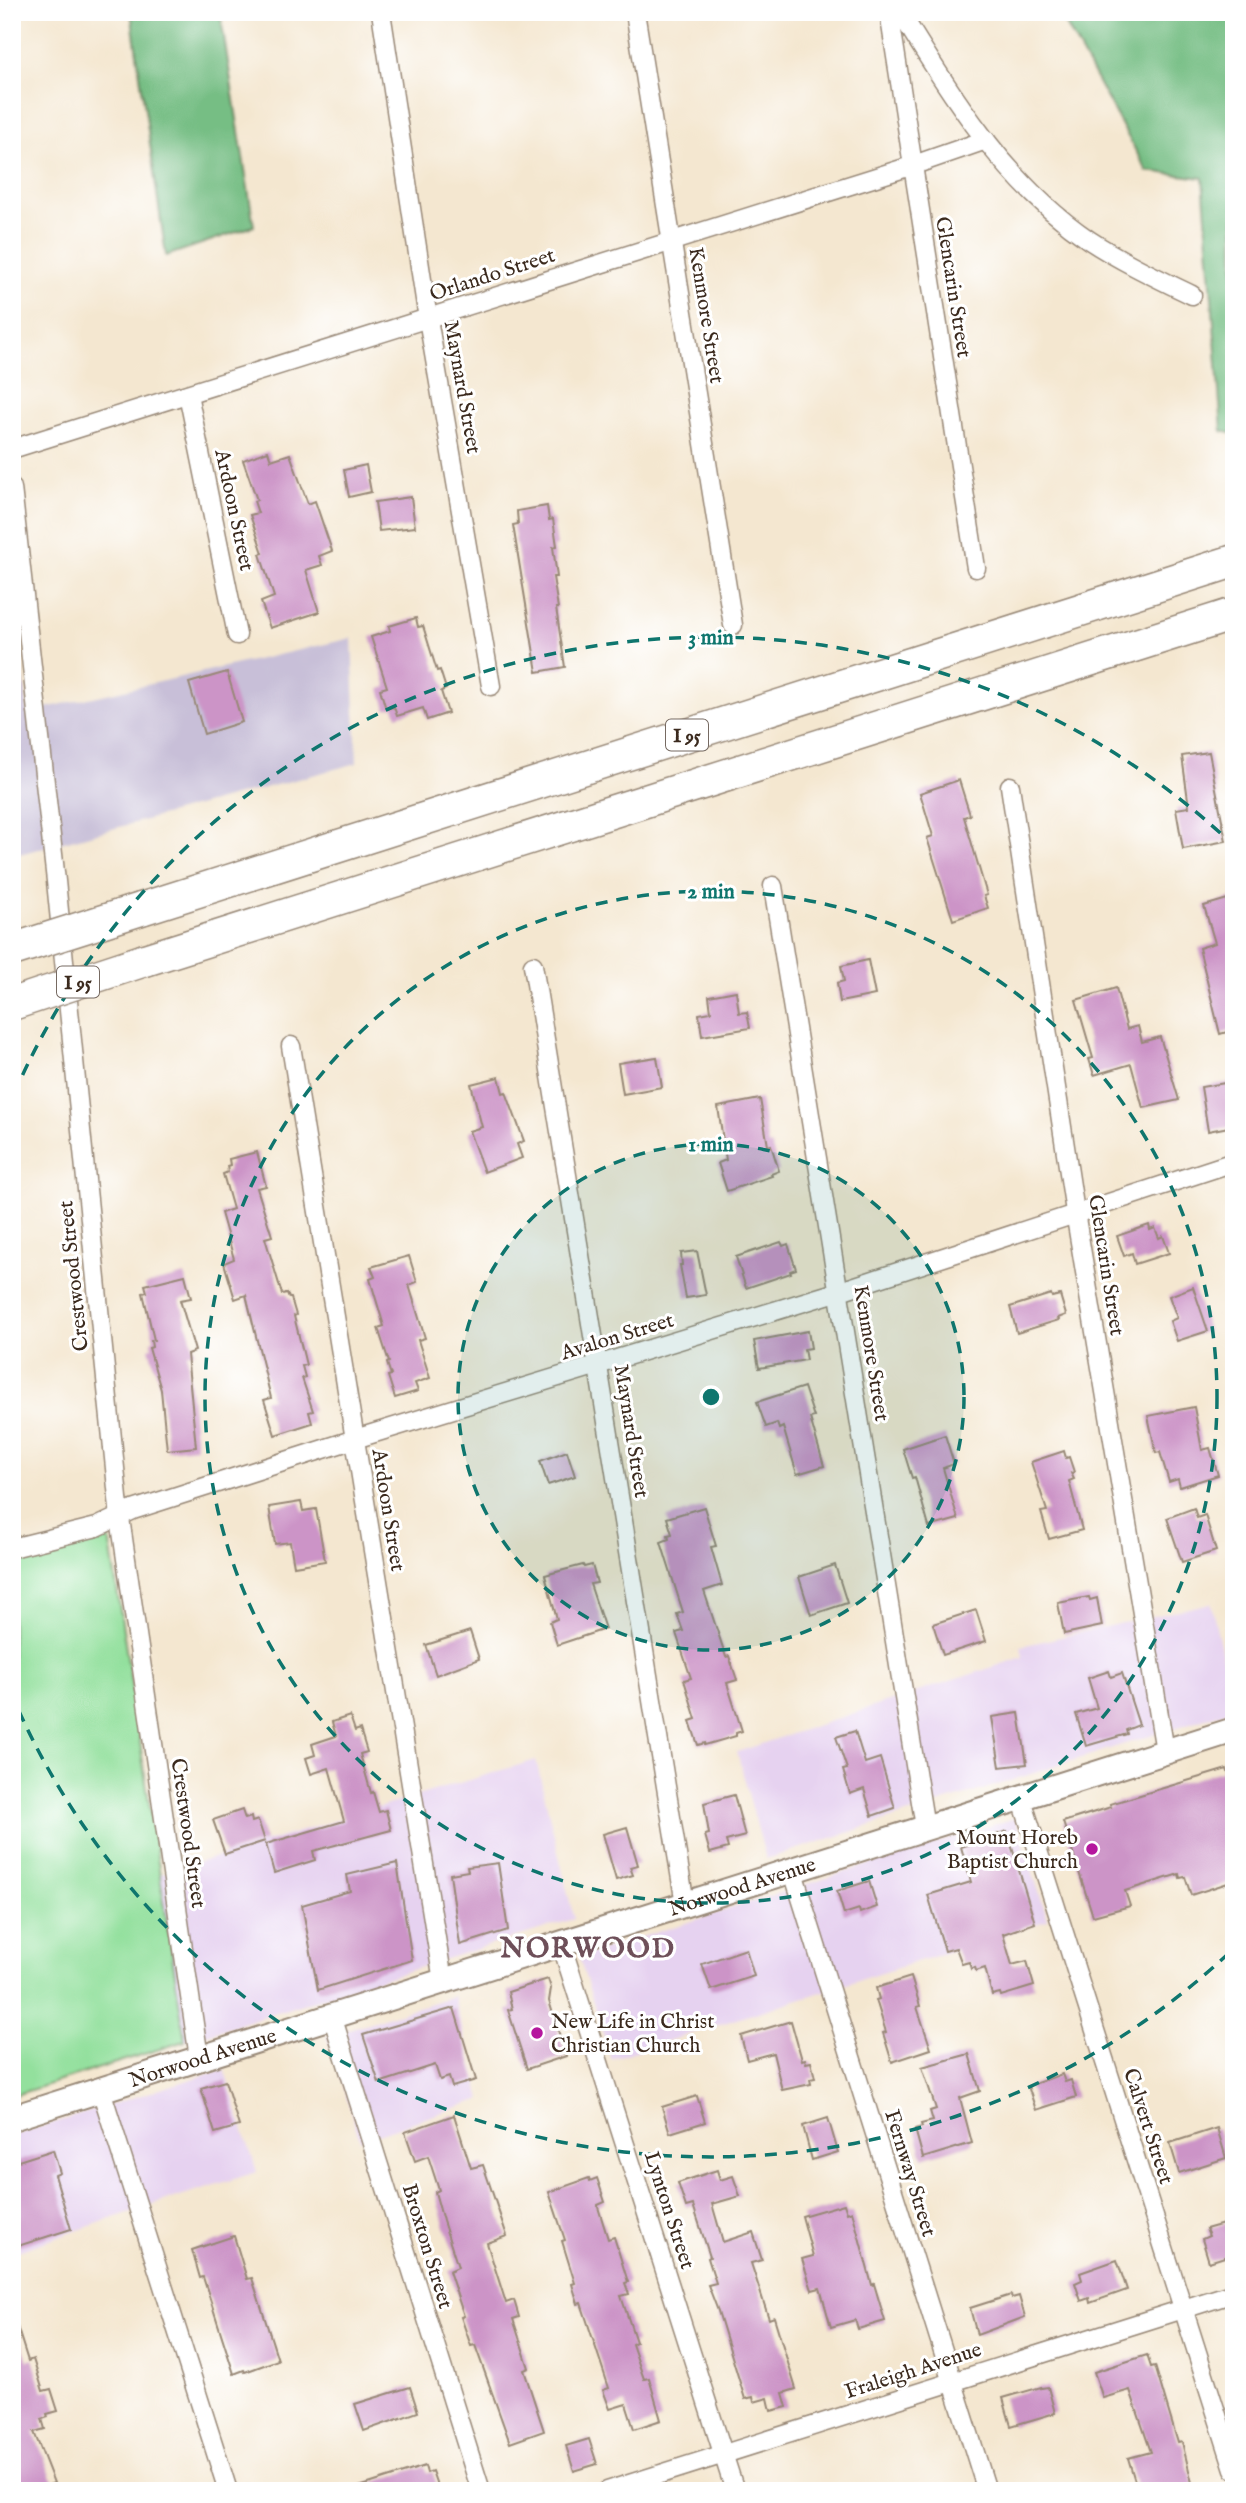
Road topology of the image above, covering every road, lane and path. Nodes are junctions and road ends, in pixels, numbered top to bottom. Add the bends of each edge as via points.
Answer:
1 (380, 12) edge
2 (635, 12) edge
3 (889, 12) edge
4 (900, 12) edge
5 (986, 140) junction
6 (911, 166) junction
7 (672, 240) junction
8 (1192, 295) dead end
9 (428, 319) junction
10 (188, 394) junction
11 (12, 449) edge
12 (12, 488) edge
13 (1234, 561) edge
14 (976, 568) dead end
15 (1234, 614) edge
16 (733, 625) dead end
17 (237, 635) dead end
18 (491, 686) dead end
19 (1010, 786) dead end
20 (773, 886) dead end
21 (12, 950) edge
22 (533, 965) dead end
23 (12, 1004) edge
24 (291, 1046) dead end
25 (1234, 1161) edge
26 (1075, 1212) junction
27 (840, 1291) junction
28 (598, 1366) junction
29 (355, 1439) junction
30 (120, 1518) junction
31 (12, 1548) edge
32 (1234, 1730) edge
33 (1165, 1751) junction
34 (1021, 1797) junction
35 (925, 1827) junction
36 (792, 1869) junction
37 (685, 1905) junction
38 (561, 1943) junction
39 (443, 1981) junction
40 (332, 2016) junction
41 (199, 2058) junction
42 (102, 2090) junction
43 (12, 2118) edge
44 (1234, 2293) edge
45 (1184, 2308) junction
46 (951, 2381) junction
47 (723, 2454) junction
48 (1234, 2469) edge
49 (228, 2491) edge
50 (481, 2491) edge
51 (607, 2491) edge
52 (735, 2491) edge
53 (987, 2491) edge

1 - 9 street, Maynard Street
2 - 7 street, Kenmore Street
3 - 6 street, Glencarin Street
4 - 5 street
5 - 6 street, Orlando Street
5 - 8 street via 1031,192 1087,238
6 - 7 street, Orlando Street
6 - 14 street, Glencarin Street
7 - 9 street, Orlando Street
7 - 16 street, Kenmore Street
9 - 10 street, Orlando Street
9 - 18 street, Maynard Street
10 - 11 street, Orlando Street
10 - 17 street, Ardoon Street
12 - 30 street, Crestwood Street
13 - 21 highway, I 95, bridge
15 - 23 highway, I 95, bridge
19 - 26 street, Glencarin Street
20 - 27 street, Kenmore Street
22 - 28 street, Maynard Street
24 - 29 street, Ardoon Street
25 - 26 street, Avalon Street
26 - 27 street, Avalon Street
26 - 33 street, Glencarin Street
27 - 28 street, Avalon Street
27 - 35 street, Kenmore Street
28 - 29 street, Avalon Street
28 - 37 street, Maynard Street
29 - 30 street, Avalon Street
29 - 39 street, Ardoon Street
30 - 31 street, Avalon Street
30 - 41 street, Crestwood Street
32 - 33 main road, Norwood Avenue
33 - 34 main road, Norwood Avenue
34 - 35 main road, Norwood Avenue
34 - 45 street, Calvert Street
35 - 36 main road, Norwood Avenue
36 - 37 main road, Norwood Avenue
36 - 46 street, Fernway Street
37 - 38 main road, Norwood Avenue
38 - 39 main road, Norwood Avenue
38 - 47 street, Lynton Street
39 - 40 main road, Norwood Avenue
40 - 41 main road, Norwood Avenue
40 - 50 street, Broxton Street
41 - 42 main road, Norwood Avenue
42 - 43 main road, Norwood Avenue
42 - 49 street
44 - 45 street, Fraleigh Avenue
45 - 46 street, Fraleigh Avenue
45 - 48 street, Calvert Street
46 - 47 street, Fraleigh Avenue
46 - 53 street, Fernway Street
47 - 51 street, Fraleigh Avenue
47 - 52 street, Lynton Street

